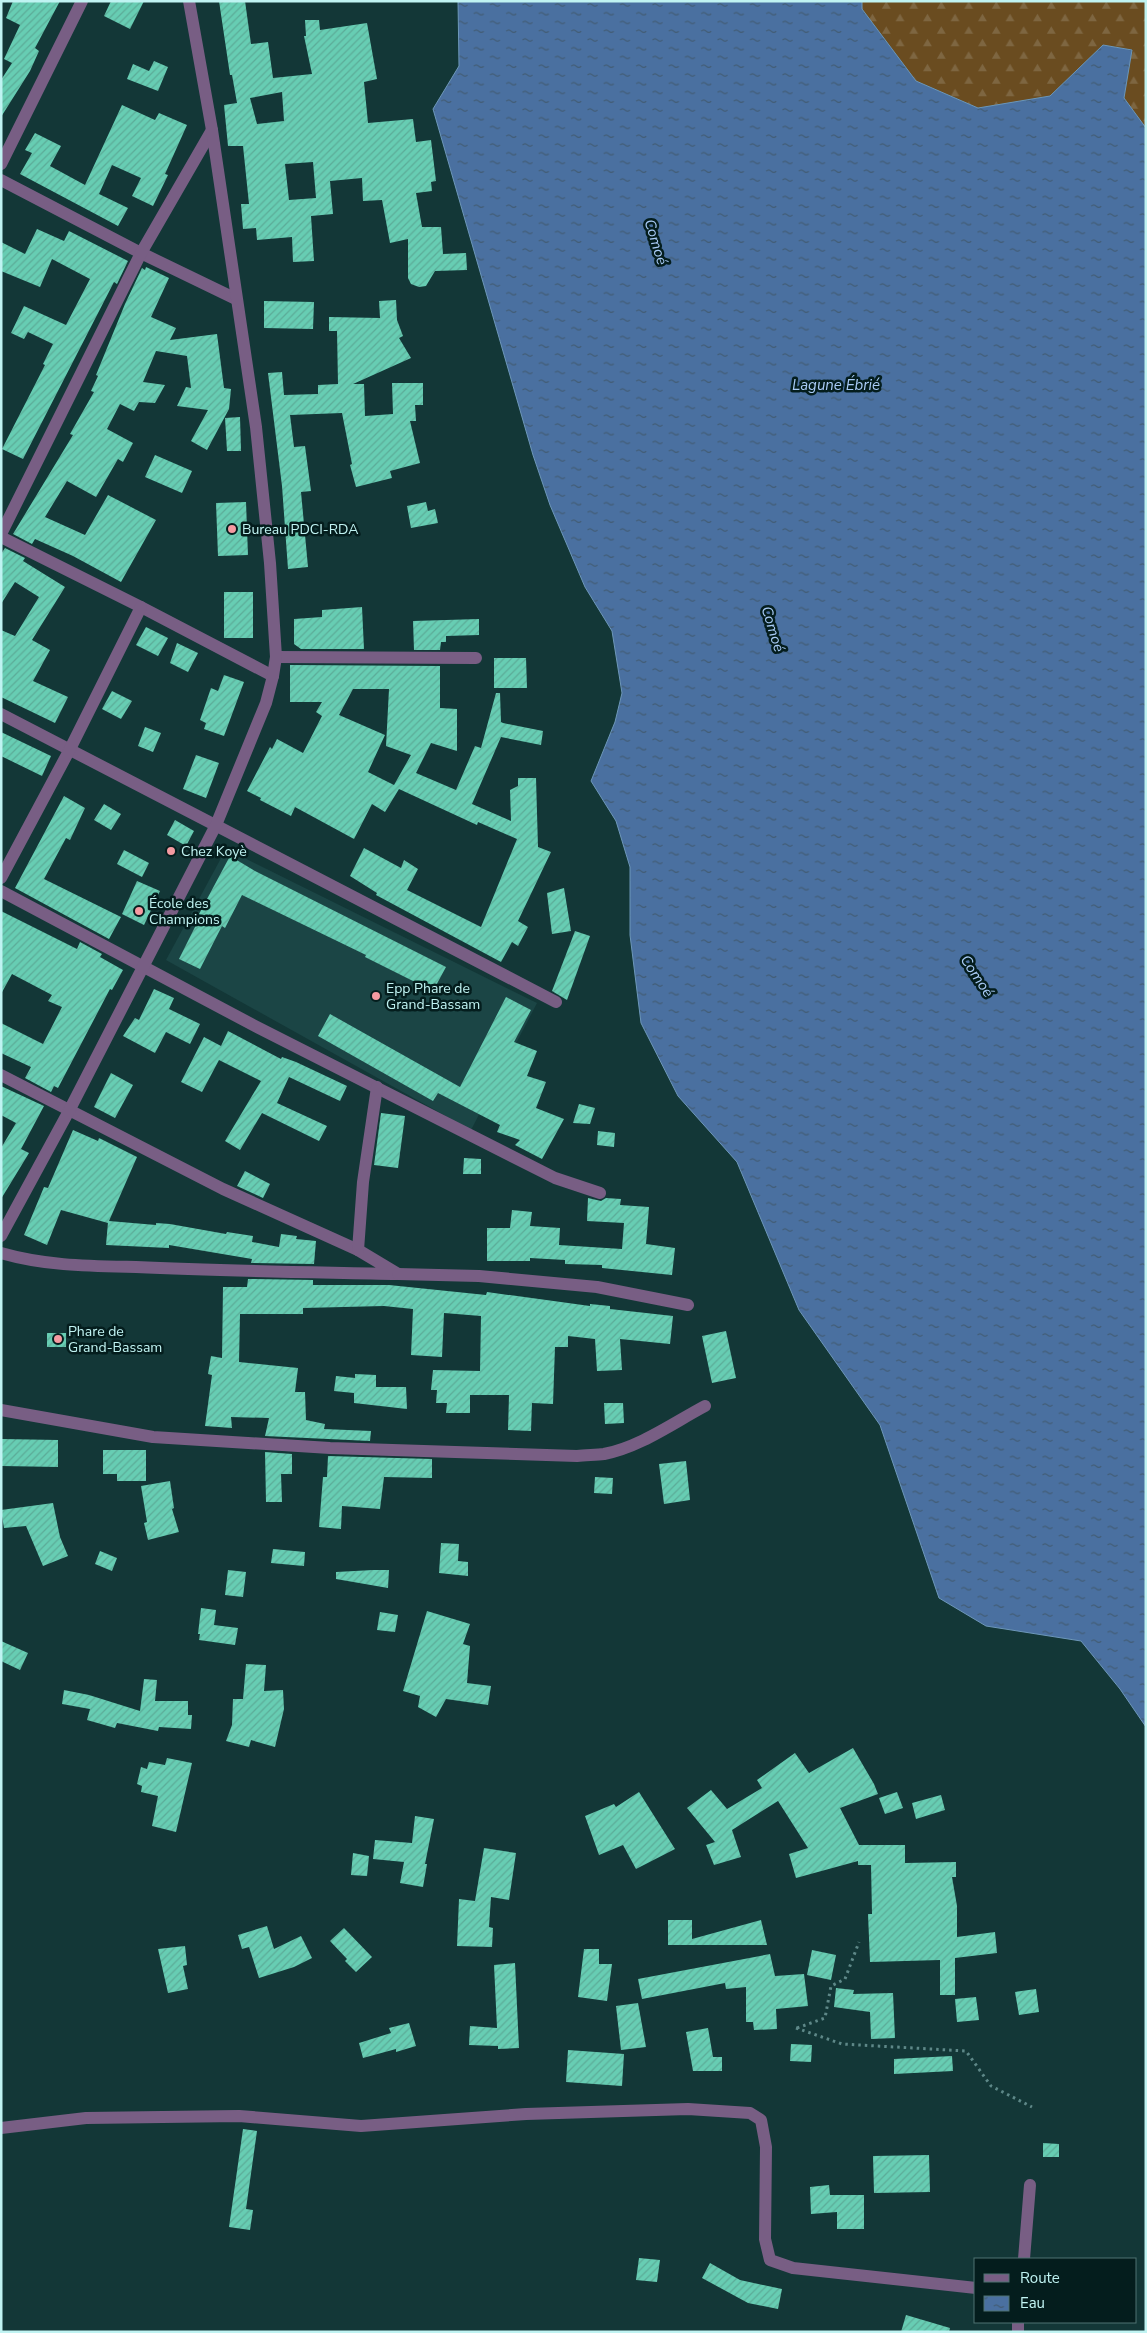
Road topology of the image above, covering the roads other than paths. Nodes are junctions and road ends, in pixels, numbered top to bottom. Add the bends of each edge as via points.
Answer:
1 (82, 1) edge
2 (189, 1) edge
3 (212, 130) junction
4 (1, 164) edge
5 (1, 180) edge
6 (141, 253) junction
7 (236, 299) junction
8 (1, 536) edge
9 (142, 607) junction
10 (276, 657) junction
11 (476, 658) dead end
12 (273, 676) junction
13 (1, 714) edge
14 (70, 749) junction
15 (216, 825) junction
16 (1, 878) edge
17 (1, 891) edge
18 (143, 966) junction
19 (556, 1002) dead end
20 (1, 1075) edge
21 (377, 1087) junction
22 (70, 1109) junction
23 (600, 1193) dead end
24 (1, 1236) edge
25 (358, 1250) junction
26 (1, 1252) edge
27 (398, 1274) junction
28 (688, 1305) dead end
29 (705, 1406) dead end
30 (1, 1410) edge
31 (1, 2128) edge
32 (1030, 2185) dead end
33 (1024, 2258) edge
34 (974, 2288) edge

1 - 4 street
2 - 3 street
3 - 6 street
3 - 7 street
5 - 6 street
6 - 7 street
6 - 8 street
7 - 10 street via 257,437
8 - 9 street
9 - 12 street
9 - 14 street
10 - 11 street
10 - 12 street
12 - 15 street via 266,703
13 - 14 street
14 - 15 street
14 - 16 street
15 - 18 street
15 - 19 street
17 - 18 street
18 - 21 street
18 - 22 street
20 - 22 street
21 - 23 street via 555,1178
21 - 25 street
22 - 24 street
22 - 25 street via 224,1189
25 - 27 street
26 - 27 street via 60,1265
27 - 28 street via 479,1276 597,1286
29 - 30 street via 626,1447 604,1454 577,1456 330,1448 154,1437
31 - 34 street via 86,2118 239,2116 360,2126 526,2114 688,2108 750,2113 761,2120 766,2147 765,2239 770,2260 793,2268
32 - 33 street

